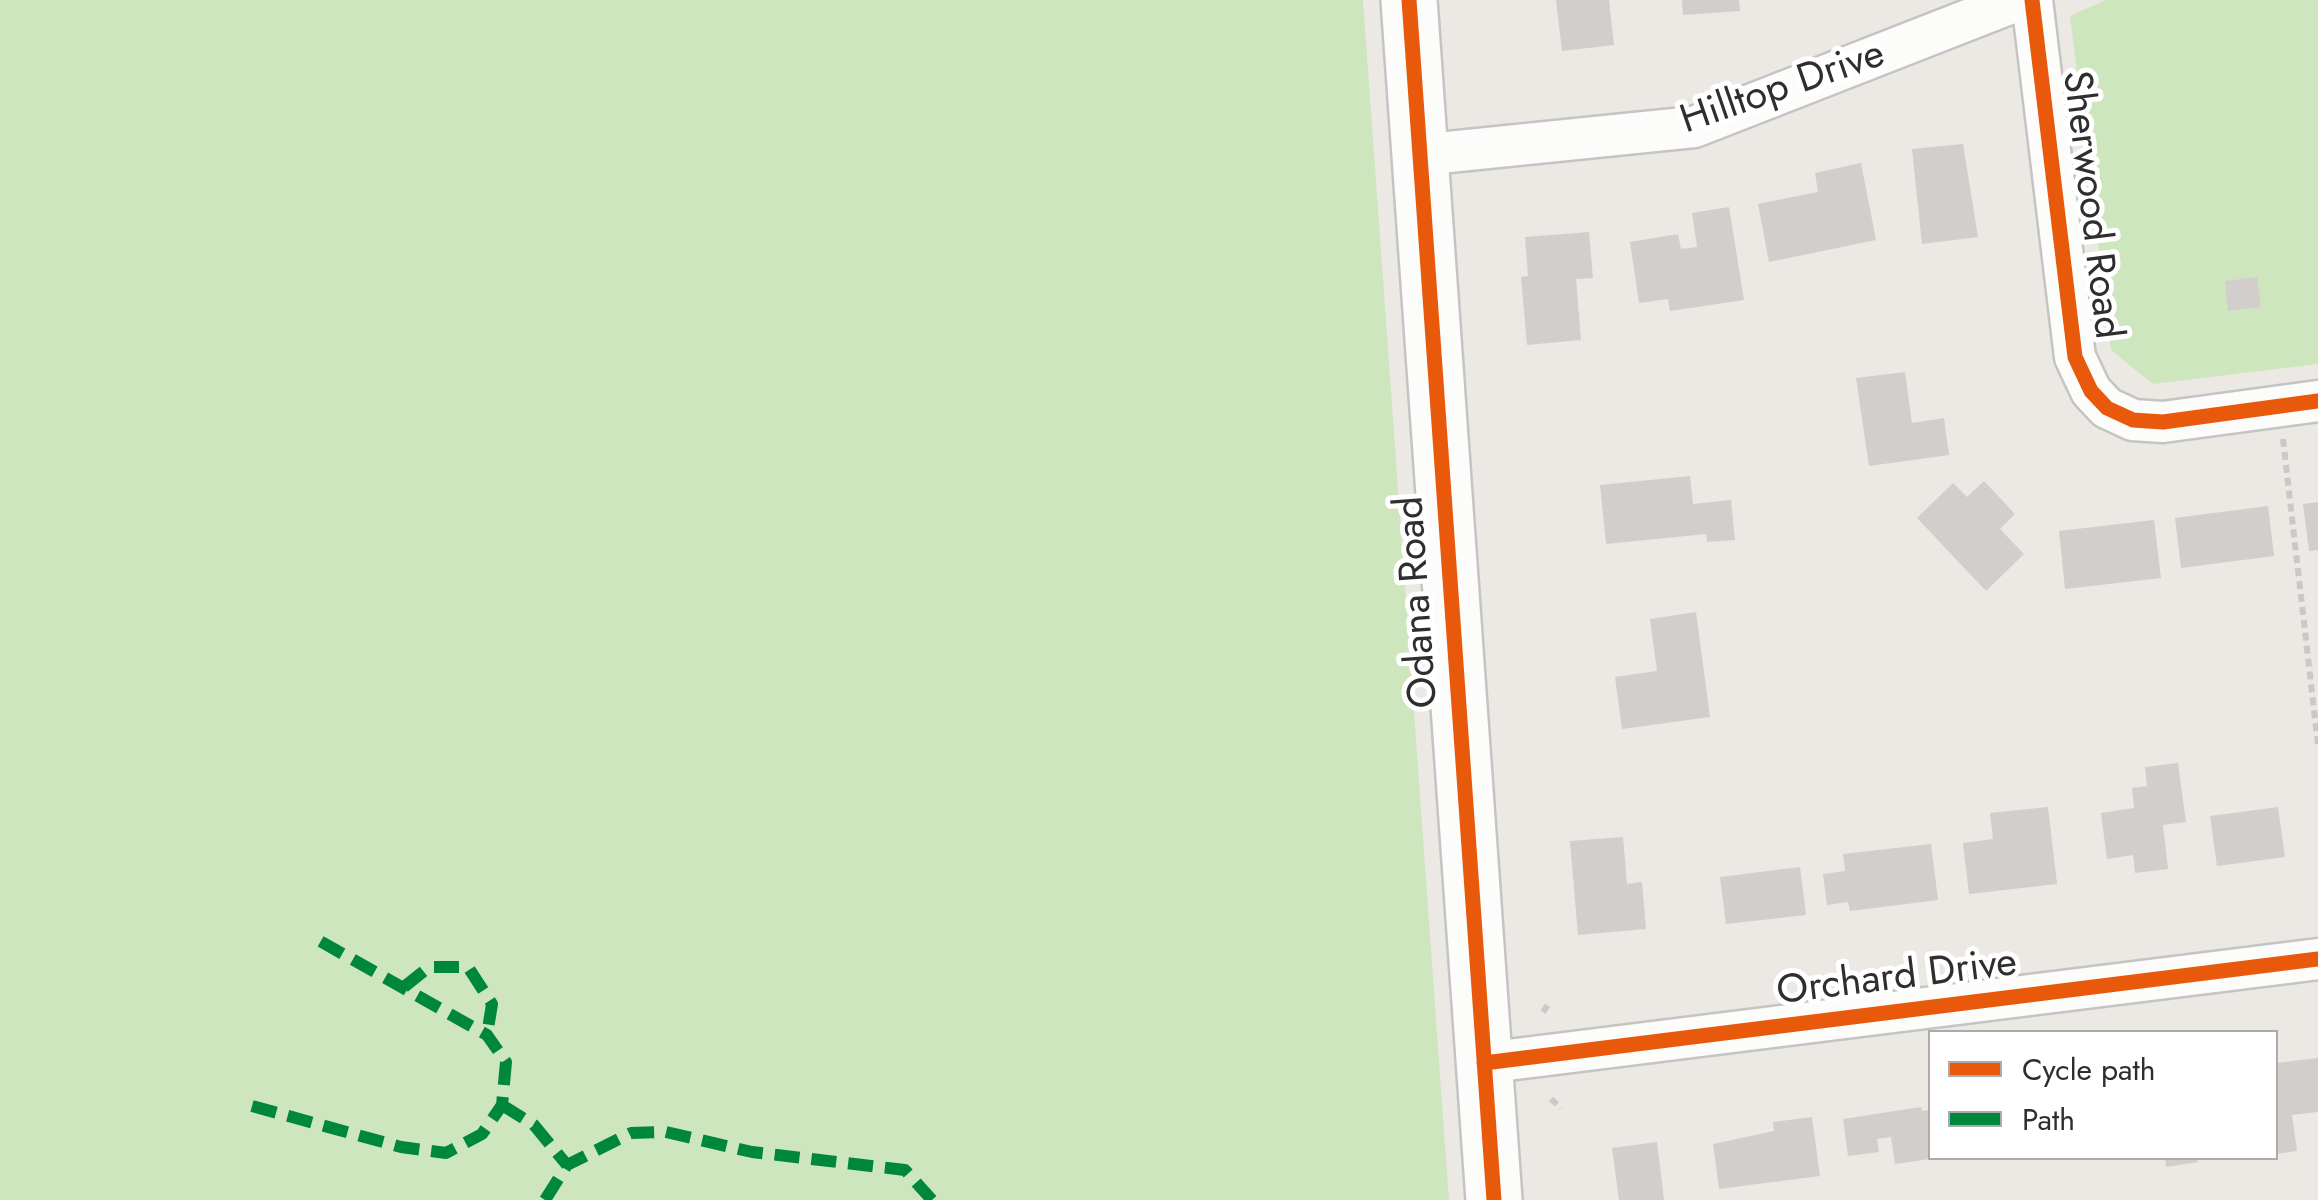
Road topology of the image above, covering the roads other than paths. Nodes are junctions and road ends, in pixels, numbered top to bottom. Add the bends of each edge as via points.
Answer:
1 (1409, 0) edge
2 (2019, 0) edge
3 (2032, 0) edge
4 (1420, 154) junction
5 (2299, 404) edge
6 (2318, 959) edge
7 (1484, 1063) junction
8 (1494, 1200) edge

1 - 4 street, Odana Road
2 - 4 street, Hilltop Drive via 1694,127
3 - 5 street, Sherwood Road via 2075,358 2090,392 2133,420 2163,422
4 - 7 street, Odana Road
6 - 7 street, Orchard Drive
7 - 8 street, Odana Road

